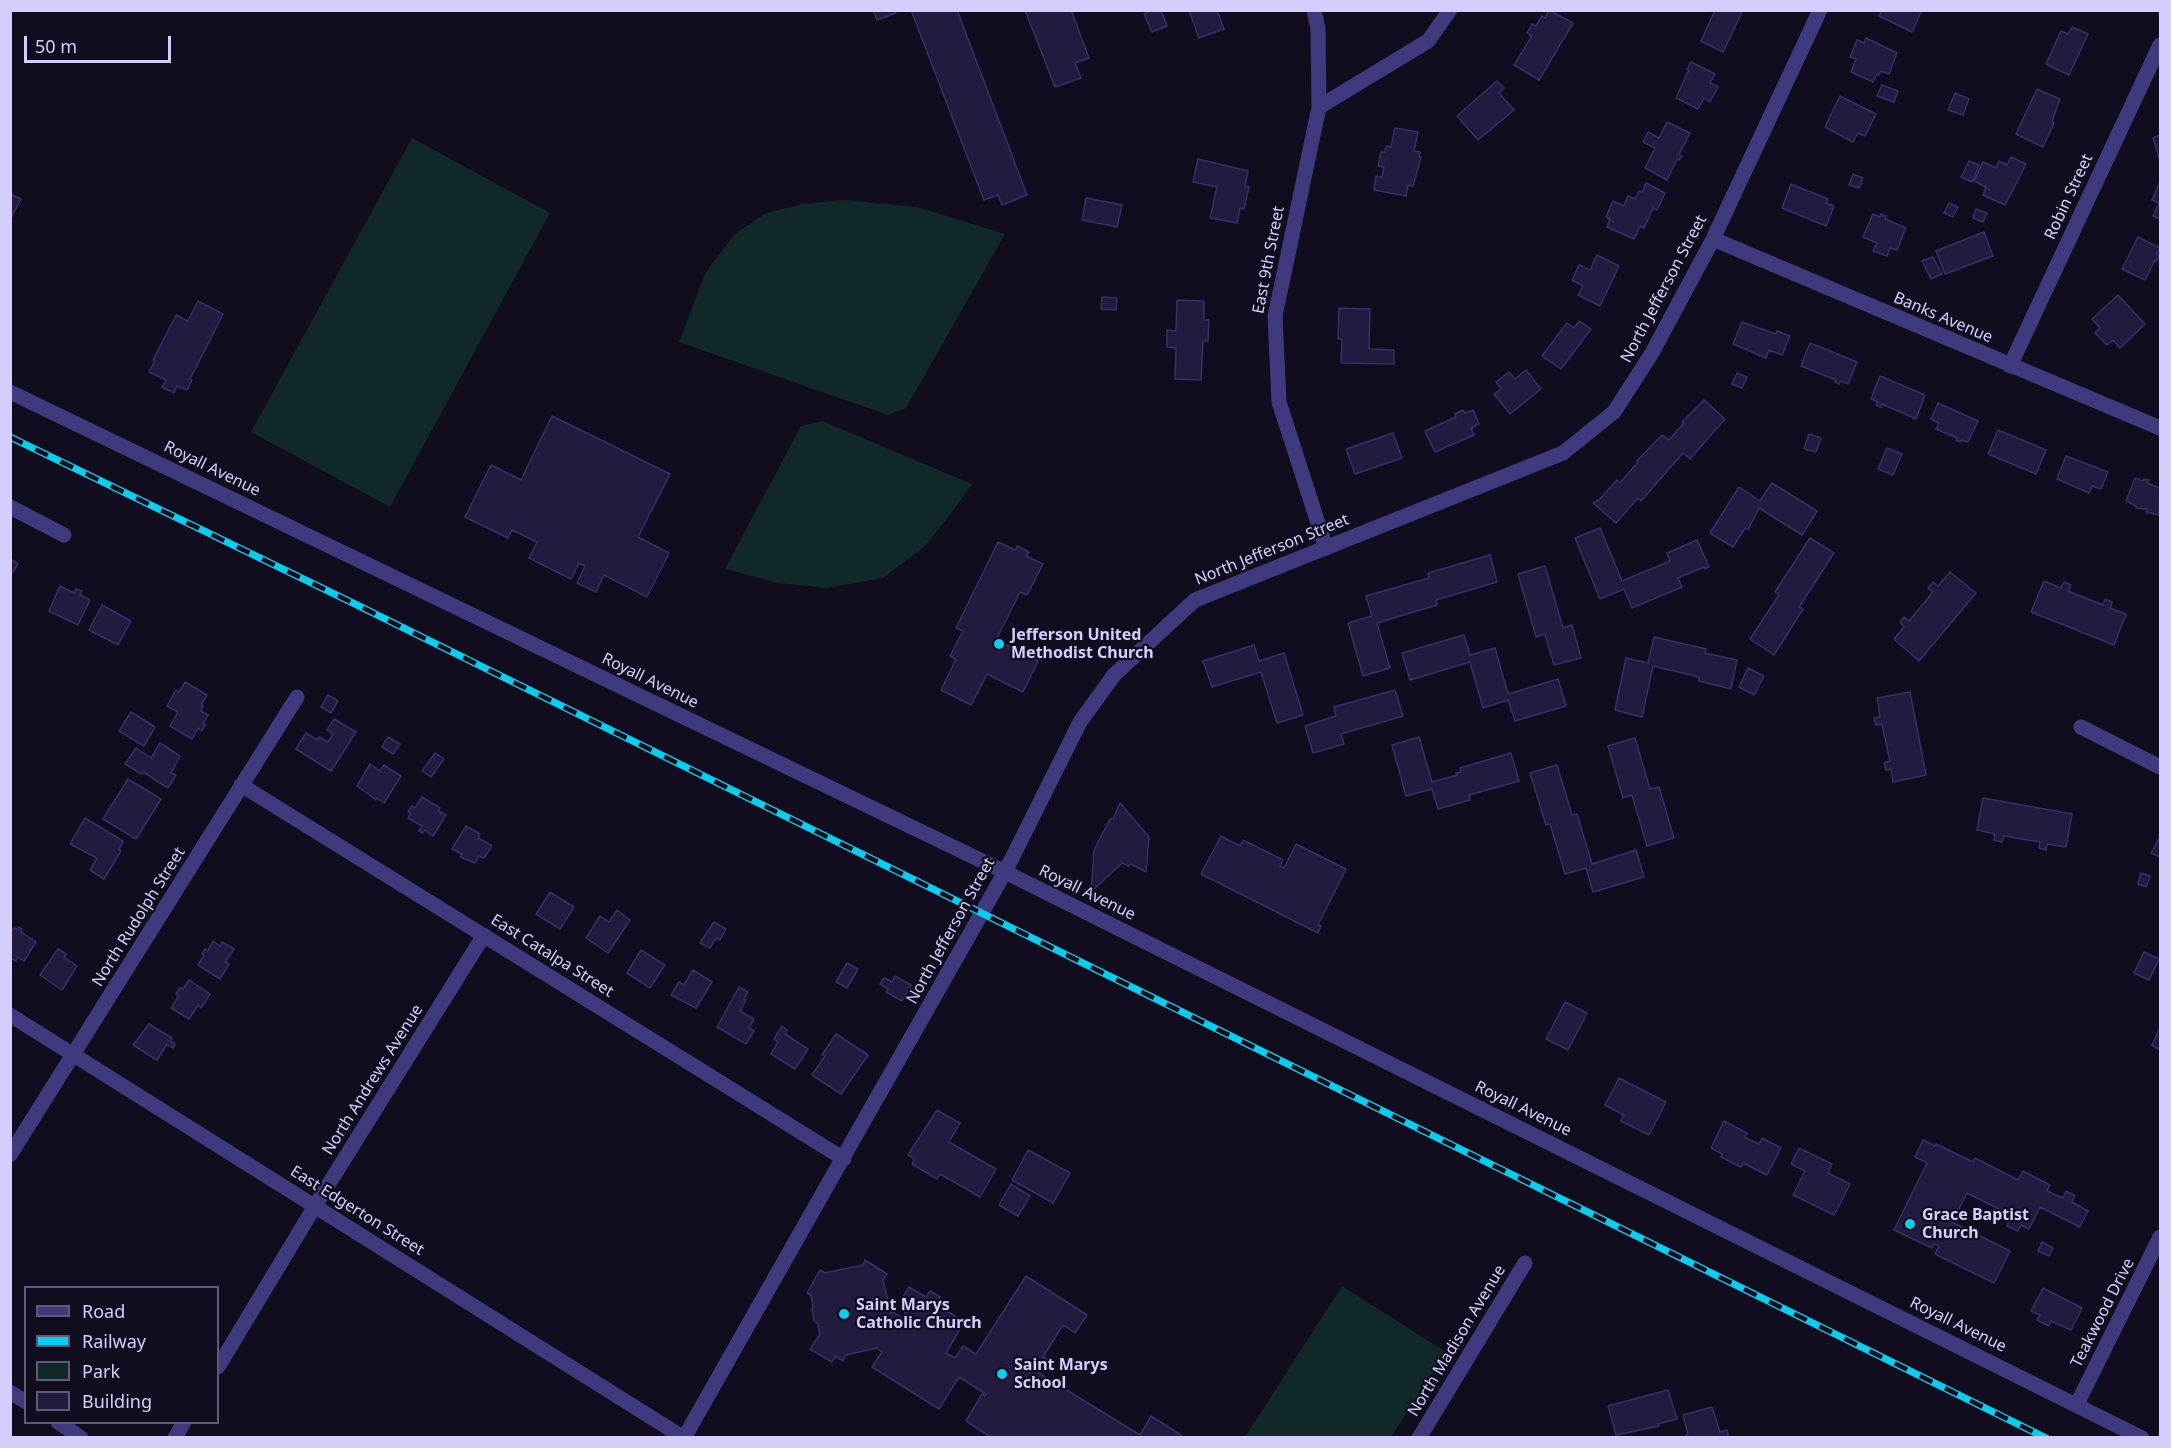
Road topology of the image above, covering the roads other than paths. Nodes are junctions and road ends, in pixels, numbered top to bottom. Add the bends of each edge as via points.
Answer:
1 (1314, 10) edge
2 (1450, 10) edge
3 (1820, 10) edge
4 (2160, 45) edge
5 (1319, 107) junction
6 (1713, 239) junction
7 (2010, 366) junction
8 (10, 392) edge
9 (2160, 428) edge
10 (10, 507) edge
11 (64, 535) dead end
12 (1326, 548) junction
13 (297, 697) dead end
14 (2081, 727) dead end
15 (2160, 767) edge
16 (242, 785) junction
17 (1005, 872) junction
18 (484, 935) junction
19 (10, 1015) edge
20 (74, 1056) junction
21 (10, 1155) edge
22 (844, 1159) junction
23 (315, 1206) junction
24 (2160, 1237) edge
25 (1525, 1263) dead end
26 (219, 1365) edge
27 (10, 1392) edge
28 (24, 1401) edge
29 (2077, 1404) junction
30 (61, 1424) edge
31 (183, 1424) edge
32 (81, 1437) edge
33 (175, 1437) edge
34 (684, 1437) edge
35 (1419, 1437) edge
36 (2142, 1437) edge

1 - 5 street, East 9th Street via 1318,29
2 - 5 street via 1428,41
3 - 6 street, North Jefferson Street
4 - 7 street, Robin Street
5 - 12 street, East 9th Street via 1275,316 1279,402
6 - 7 street, Banks Avenue
6 - 12 street, North Jefferson Street via 1652,353 1614,412 1563,453
7 - 9 street, Banks Avenue
8 - 17 street, Royall Avenue
10 - 11 street
12 - 17 street, North Jefferson Street via 1195,600 1114,675 1080,722
13 - 16 street, North Rudolph Street
14 - 15 street
16 - 18 street, East Catalpa Street
16 - 20 street, North Rudolph Street
17 - 22 street, North Jefferson Street
17 - 29 street, Royall Avenue
18 - 22 street, East Catalpa Street
18 - 23 street, North Andrews Avenue
19 - 20 street, East Edgerton Street
20 - 21 street, North Rudolph Street
20 - 23 street, East Edgerton Street
22 - 34 street, North Jefferson Street
23 - 26 street, North Andrews Avenue
23 - 34 street, East Edgerton Street
24 - 29 street, Teakwood Drive
25 - 35 street, North Madison Avenue
27 - 28 street
29 - 36 street, Royall Avenue
30 - 32 street
31 - 33 street

